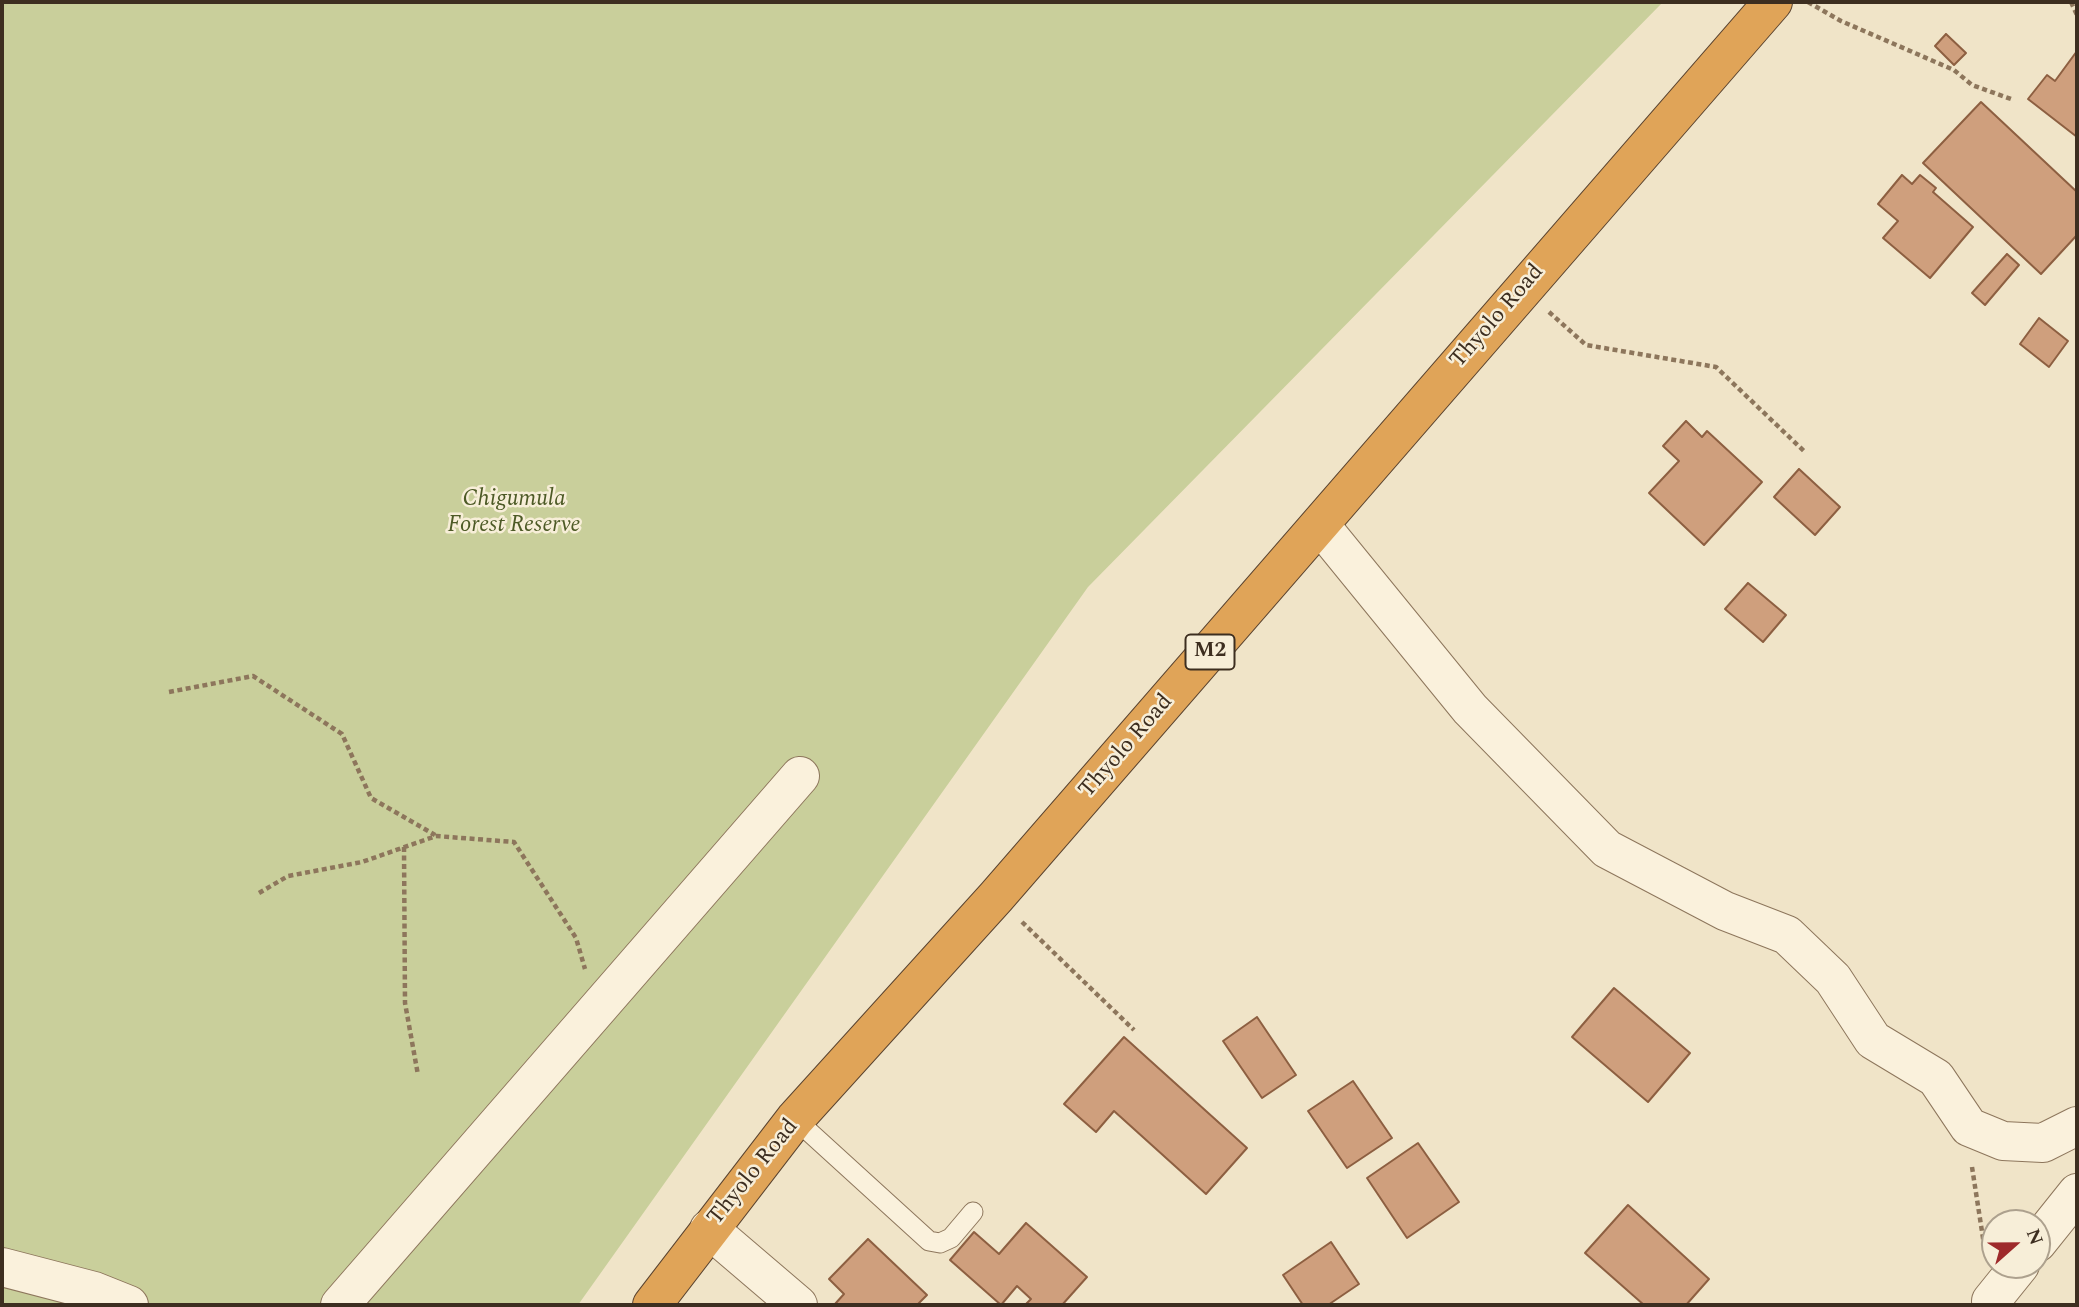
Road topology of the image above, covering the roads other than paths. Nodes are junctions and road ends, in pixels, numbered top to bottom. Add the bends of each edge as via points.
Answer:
1 (1773, 2) edge
2 (1320, 525) junction
3 (800, 776) dead end
4 (795, 1119) junction
5 (2077, 1126) edge
6 (2077, 1193) edge
7 (973, 1212) dead end
8 (2051, 1226) edge
9 (709, 1228) junction
10 (2, 1267) edge
11 (2009, 1279) edge
12 (1991, 1301) road end
13 (129, 1305) edge
14 (340, 1305) edge
15 (652, 1305) edge
16 (798, 1305) edge

1 - 2 highway, Thyolo Road / M2
2 - 4 highway, Thyolo Road / M2 via 996,897
2 - 5 street via 1469,709 1607,849 1725,911 1787,935 1833,979 1873,1040 1936,1079 1969,1127 2003,1141 2043,1143
3 - 14 street
4 - 7 lane via 929,1241 951,1238
4 - 9 highway, Thyolo Road / M2
6 - 8 street
9 - 15 highway, Thyolo Road / M2
9 - 16 street
10 - 13 street
11 - 12 street

